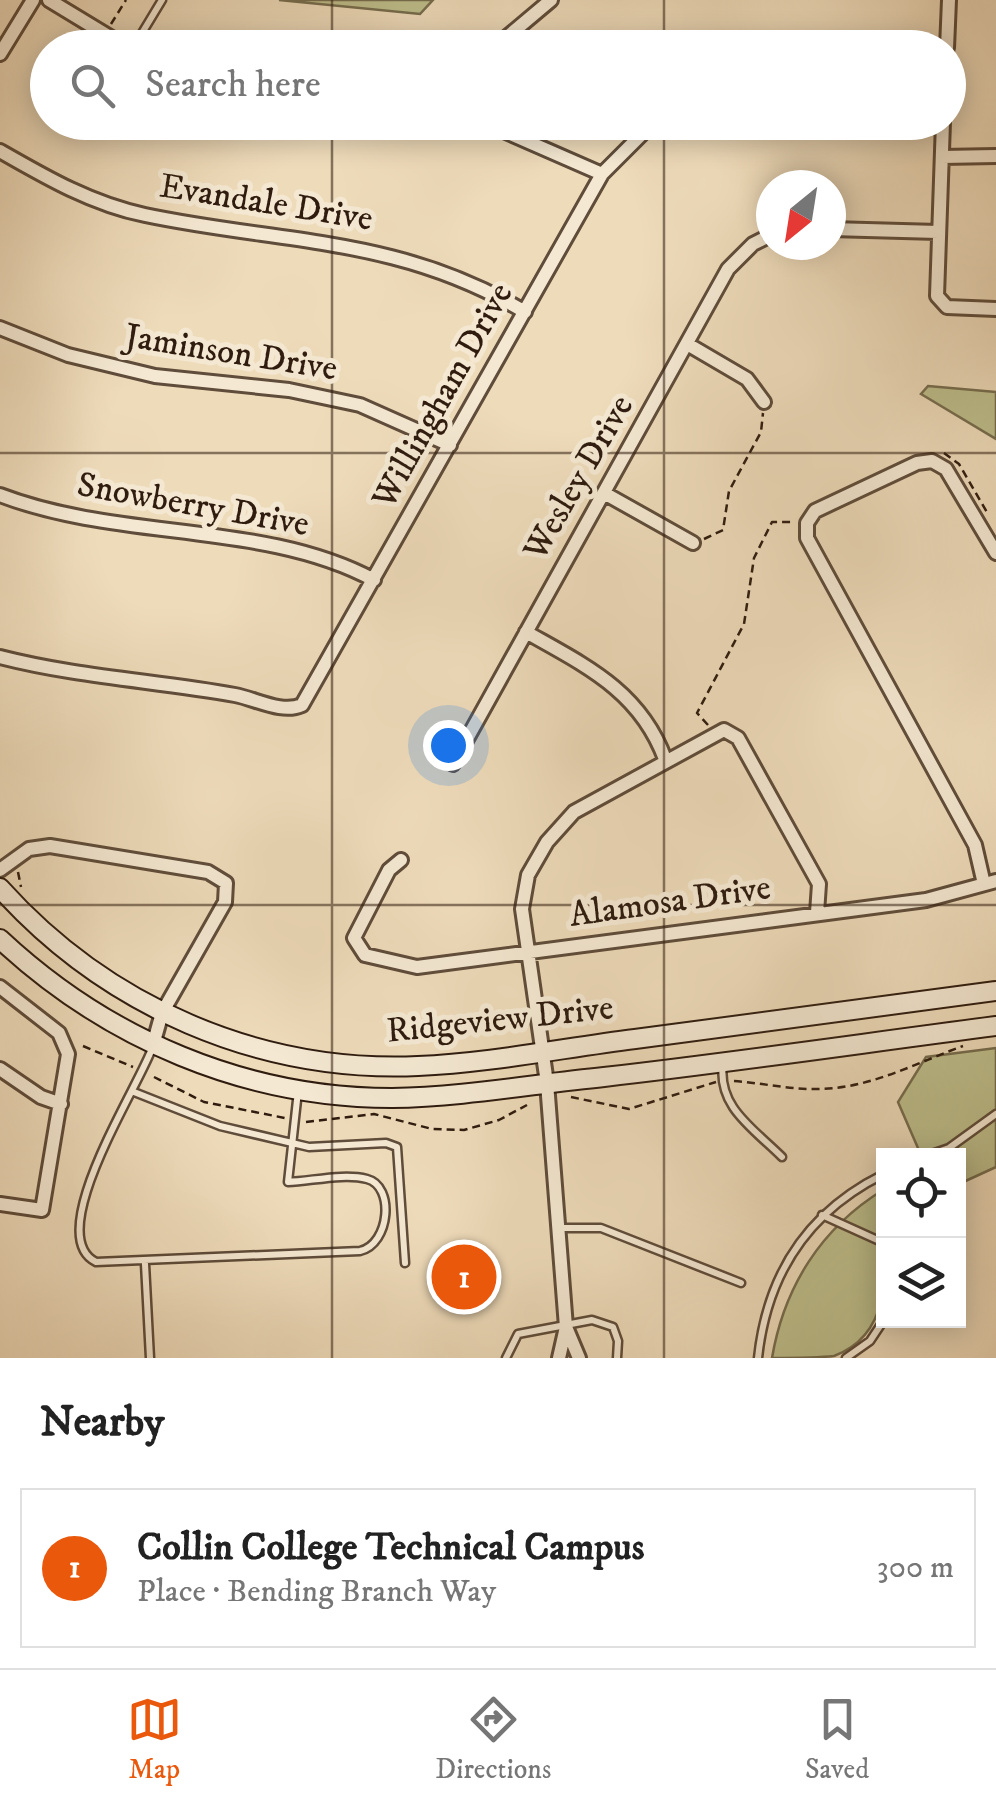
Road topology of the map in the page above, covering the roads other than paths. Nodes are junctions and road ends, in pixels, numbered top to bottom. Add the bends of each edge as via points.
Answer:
1 (33, 0) edge
2 (49, 0) edge
3 (162, 0) edge
4 (551, 0) edge
5 (949, 0) edge
6 (98, 30) edge
7 (143, 30) edge
8 (515, 30) edge
9 (948, 30) edge
10 (0, 54) edge
11 (524, 140) edge
12 (636, 140) edge
13 (943, 140) edge
14 (0, 151) edge
15 (996, 156) edge
16 (942, 157) junction
17 (602, 174) junction
18 (846, 229) edge
19 (938, 232) junction
20 (756, 242) edge
21 (996, 309) edge
22 (525, 312) junction
23 (0, 328) edge
24 (689, 345) junction
25 (764, 402) road end
26 (450, 445) junction
27 (604, 493) junction
28 (0, 495) edge
29 (693, 543) road end
30 (996, 554) edge
31 (374, 580) junction
32 (526, 632) junction
33 (0, 657) edge
34 (665, 759) junction
35 (453, 764) dead end
36 (401, 860) dead end
37 (0, 870) edge
38 (990, 883) edge
39 (0, 888) edge
40 (817, 913) junction
41 (0, 939) edge
42 (529, 951) junction
43 (0, 987) edge
44 (996, 991) edge
45 (162, 1013) junction
46 (996, 1026) edge
47 (153, 1045) junction
48 (543, 1051) junction
49 (724, 1062) junction
50 (0, 1069) edge
51 (547, 1083) junction
52 (298, 1090) junction
53 (134, 1092) junction
54 (61, 1104) junction
55 (996, 1114) edge
56 (289, 1143) junction
57 (949, 1148) edge
58 (782, 1158) dead end
59 (876, 1179) edge
60 (0, 1204) edge
61 (822, 1215) junction
62 (557, 1228) junction
63 (876, 1240) edge
64 (405, 1263) dead end
65 (145, 1264) junction
66 (741, 1284) dead end
67 (566, 1327) junction
68 (879, 1328) edge
69 (150, 1358) edge
70 (506, 1358) edge
71 (559, 1358) edge
72 (579, 1358) edge
73 (617, 1358) edge
74 (758, 1358) edge
75 (846, 1358) edge

1 - 10 street
2 - 6 street
3 - 7 lane
4 - 8 street
5 - 9 street
11 - 17 street
12 - 17 street, Willingham Drive
13 - 16 street
14 - 22 street, Evandale Drive via 63,187 118,208 382,252 472,284
15 - 16 street
16 - 19 street
17 - 22 street, Willingham Drive
18 - 19 street
19 - 21 street via 941,302
20 - 24 street, Wesley Drive via 728,268
22 - 26 street, Willingham Drive
23 - 26 street, Jaminson Drive via 68,355 156,376 360,405
24 - 25 street via 747,379
24 - 27 street, Wesley Drive
26 - 31 street, Willingham Drive
27 - 29 street
27 - 32 street, Wesley Drive
28 - 31 street, Snowberry Drive via 89,520 278,546
30 - 38 street via 946,468 932,461 815,511 806,523 807,538
31 - 33 street, Willingham Drive via 296,708
32 - 34 street via 622,690 656,734
32 - 35 street, Wesley Drive
34 - 40 street via 715,733 738,738 819,884
34 - 42 street via 574,812 547,842 525,890
36 - 42 street, Alamosa Drive via 354,931 365,955 418,967
37 - 45 street via 29,849 50,846 208,872 226,883 225,902
38 - 40 street, Alamosa Drive via 926,900
39 - 45 main road, Ridgeview Drive via 86,967
40 - 42 street, Alamosa Drive
41 - 47 main road, Ridgeview Drive via 64,992
42 - 48 street
43 - 54 street via 66,1042
44 - 48 main road, Ridgeview Drive
45 - 47 street
45 - 48 main road, Ridgeview Drive via 243,1045 344,1064 418,1066
46 - 49 main road, Ridgeview Drive
47 - 52 main road, Ridgeview Drive
47 - 53 lane
48 - 51 street
49 - 51 main road, Ridgeview Drive
49 - 58 lane via 725,1101
50 - 54 street
51 - 52 main road, Ridgeview Drive via 391,1098
51 - 62 street
52 - 56 lane
53 - 56 lane via 220,1126
53 - 65 lane via 93,1169 80,1240 96,1262
54 - 60 street via 42,1210
55 - 57 lane
56 - 64 lane via 397,1146
56 - 65 lane via 288,1182 362,1178 380,1189 384,1232 376,1244 360,1251
59 - 61 lane
61 - 63 lane
61 - 74 lane via 780,1270 761,1325
62 - 66 lane via 601,1228
62 - 67 street
65 - 69 lane
67 - 70 lane via 518,1334
67 - 71 street
67 - 72 street
67 - 73 lane via 607,1322 617,1334
68 - 75 lane

